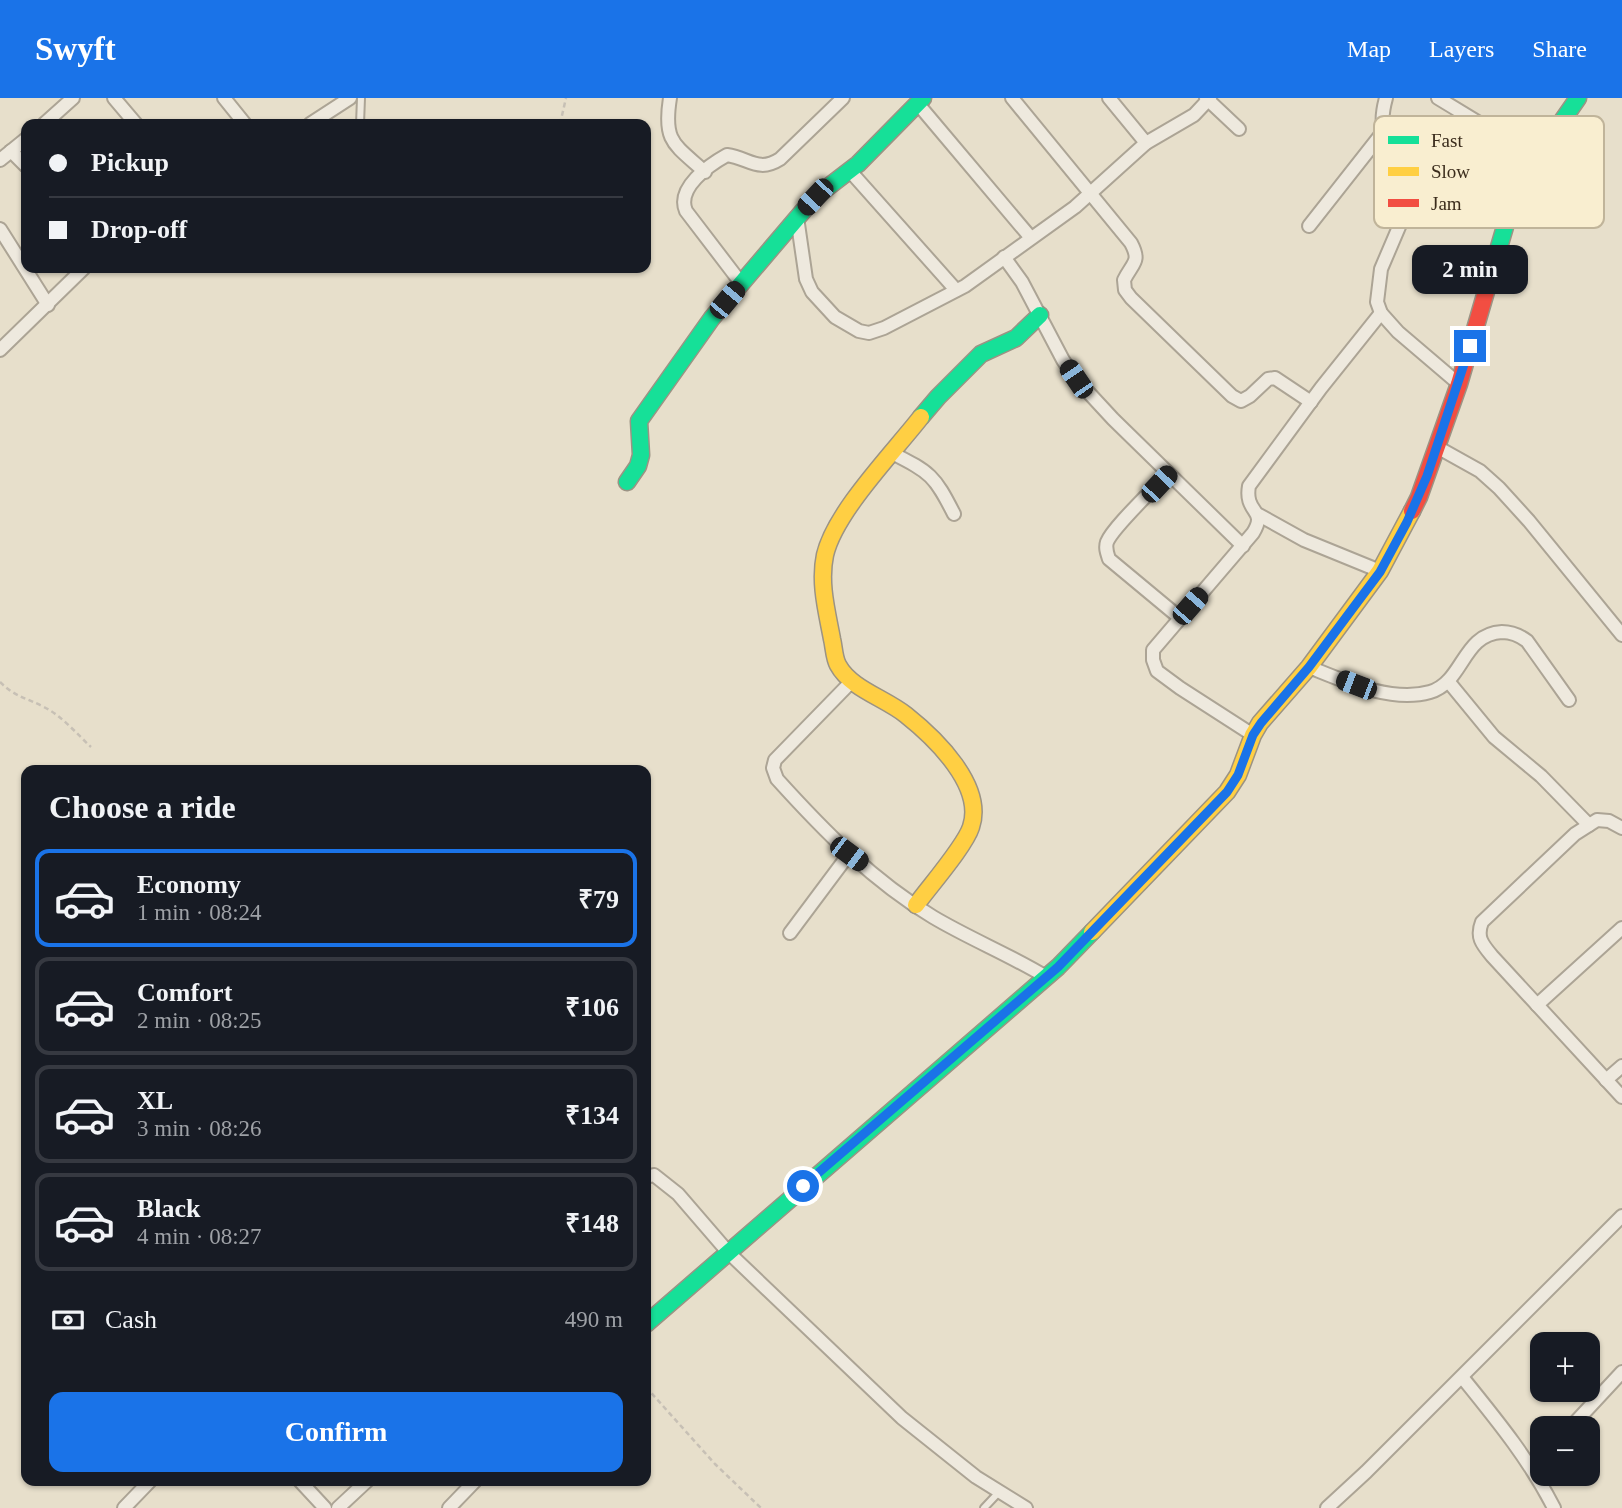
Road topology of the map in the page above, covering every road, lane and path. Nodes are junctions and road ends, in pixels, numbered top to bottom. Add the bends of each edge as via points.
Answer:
1 (72, 98) edge
2 (114, 98) edge
3 (224, 98) edge
4 (361, 98) edge
5 (566, 98) edge
6 (670, 98) edge
7 (844, 98) edge
8 (1012, 98) edge
9 (1109, 98) edge
10 (1386, 98) edge
11 (1438, 98) edge
12 (1578, 98) edge
13 (346, 99) edge
14 (1208, 99) edge
15 (920, 101) edge
16 (1460, 104) edge
17 (1382, 116) edge
18 (1477, 116) edge
19 (1566, 116) edge
20 (49, 119) edge
21 (132, 119) edge
22 (241, 119) edge
23 (317, 119) edge
24 (360, 119) edge
25 (561, 119) edge
26 (1239, 129) dead end
27 (1374, 142) edge
28 (21, 143) edge
29 (1146, 143) junction
30 (11, 151) junction
31 (0, 160) edge
32 (21, 161) edge
33 (850, 171) junction
34 (705, 172) junction
35 (1090, 193) junction
36 (797, 216) junction
37 (1309, 226) dead end
38 (1399, 228) edge
39 (1505, 228) edge
40 (0, 229) edge
41 (1031, 238) junction
42 (1004, 257) junction
43 (21, 262) edge
44 (28, 273) edge
45 (79, 273) edge
46 (741, 283) junction
47 (956, 290) junction
48 (48, 305) junction
49 (1381, 313) junction
50 (1040, 315) junction
51 (0, 350) edge
52 (1459, 384) junction
53 (1311, 402) junction
54 (1437, 447) junction
55 (892, 453) junction
56 (1168, 473) junction
57 (627, 482) dead end
58 (954, 514) dead end
59 (1259, 515) junction
60 (1242, 546) junction
61 (1380, 572) junction
62 (1180, 618) junction
63 (1622, 635) edge
64 (1309, 667) junction
65 (852, 681) junction
66 (1448, 681) junction
67 (0, 682) edge
68 (1569, 700) dead end
69 (1253, 735) junction
70 (91, 747) dead end
71 (1590, 825) junction
72 (1622, 828) edge
73 (849, 854) junction
74 (916, 905) junction
75 (1622, 928) edge
76 (790, 933) dead end
77 (1046, 977) junction
78 (1537, 1005) junction
79 (1622, 1066) edge
80 (1606, 1080) junction
81 (1622, 1097) edge
82 (651, 1176) edge
83 (1622, 1216) edge
84 (727, 1252) junction
85 (651, 1320) edge
86 (1622, 1372) edge
87 (1462, 1377) junction
88 (651, 1393) edge
89 (1581, 1416) edge
90 (1530, 1460) edge
91 (145, 1486) edge
92 (305, 1486) edge
93 (362, 1486) edge
94 (470, 1486) edge
95 (1545, 1486) edge
96 (1000, 1491) junction
97 (124, 1508) edge
98 (325, 1508) edge
99 (338, 1508) edge
100 (449, 1508) edge
101 (761, 1508) edge
102 (984, 1508) edge
103 (1026, 1508) edge
104 (1327, 1508) edge
105 (1554, 1508) edge

1 - 20 street
2 - 21 street
3 - 22 street
4 - 24 lane
5 - 25 path
6 - 34 street via 670,137
7 - 34 street via 772,164 764,166 727,155
8 - 35 street
9 - 29 street
10 - 17 street
11 - 16 street
12 - 19 street
13 - 23 street
14 - 26 street
14 - 29 street via 1178,127
15 - 33 street
15 - 41 street
16 - 18 street
27 - 37 street
28 - 30 street
29 - 35 street
30 - 31 street
30 - 32 street
33 - 36 street
33 - 47 street
34 - 46 street via 684,193 682,202
35 - 41 street
35 - 53 street via 1137,255 1124,279 1125,290 1232,396 1241,401 1275,378
36 - 46 street
36 - 47 street via 812,292 835,317 859,331 884,328
38 - 49 street via 1381,270 1377,302
39 - 52 street
40 - 43 street
41 - 42 street
42 - 47 street
42 - 50 street
44 - 48 street
45 - 48 street
46 - 57 street via 639,421 641,455
48 - 51 street
49 - 52 street
49 - 53 street
50 - 55 street via 1016,338 988,350 969,365
50 - 56 street via 1076,379
52 - 54 street
53 - 59 street via 1249,486 1250,506
54 - 61 street via 1419,497
54 - 63 street via 1480,471 1507,496
55 - 58 street via 930,474
55 - 65 street via 843,514 822,567 834,653
56 - 60 street
56 - 62 street via 1115,530 1106,550 1109,559
59 - 60 street via 1259,523
59 - 61 street
60 - 62 street
61 - 64 street
62 - 69 street via 1153,650 1157,671
64 - 66 street via 1371,690 1412,694 1428,692
64 - 69 street
65 - 73 street via 780,752 773,768 778,779
65 - 74 street via 905,714 951,758 969,785 972,826
66 - 68 street via 1480,638 1510,633 1527,641
66 - 71 street via 1494,737
67 - 70 path via 13,695 46,707
69 - 77 street via 1227,792
71 - 72 street via 1609,821
71 - 78 street via 1482,922 1478,932 1492,956
73 - 74 street
73 - 76 street
74 - 77 street
75 - 78 street
77 - 84 street
78 - 80 street
79 - 80 street
80 - 81 street
82 - 84 street via 678,1194
83 - 87 street
84 - 85 street
84 - 96 street via 902,1418
86 - 89 street
87 - 90 street
87 - 104 street
88 - 101 path
91 - 97 street
92 - 98 street
93 - 99 street
94 - 100 street
95 - 105 street
96 - 102 lane
96 - 103 street

